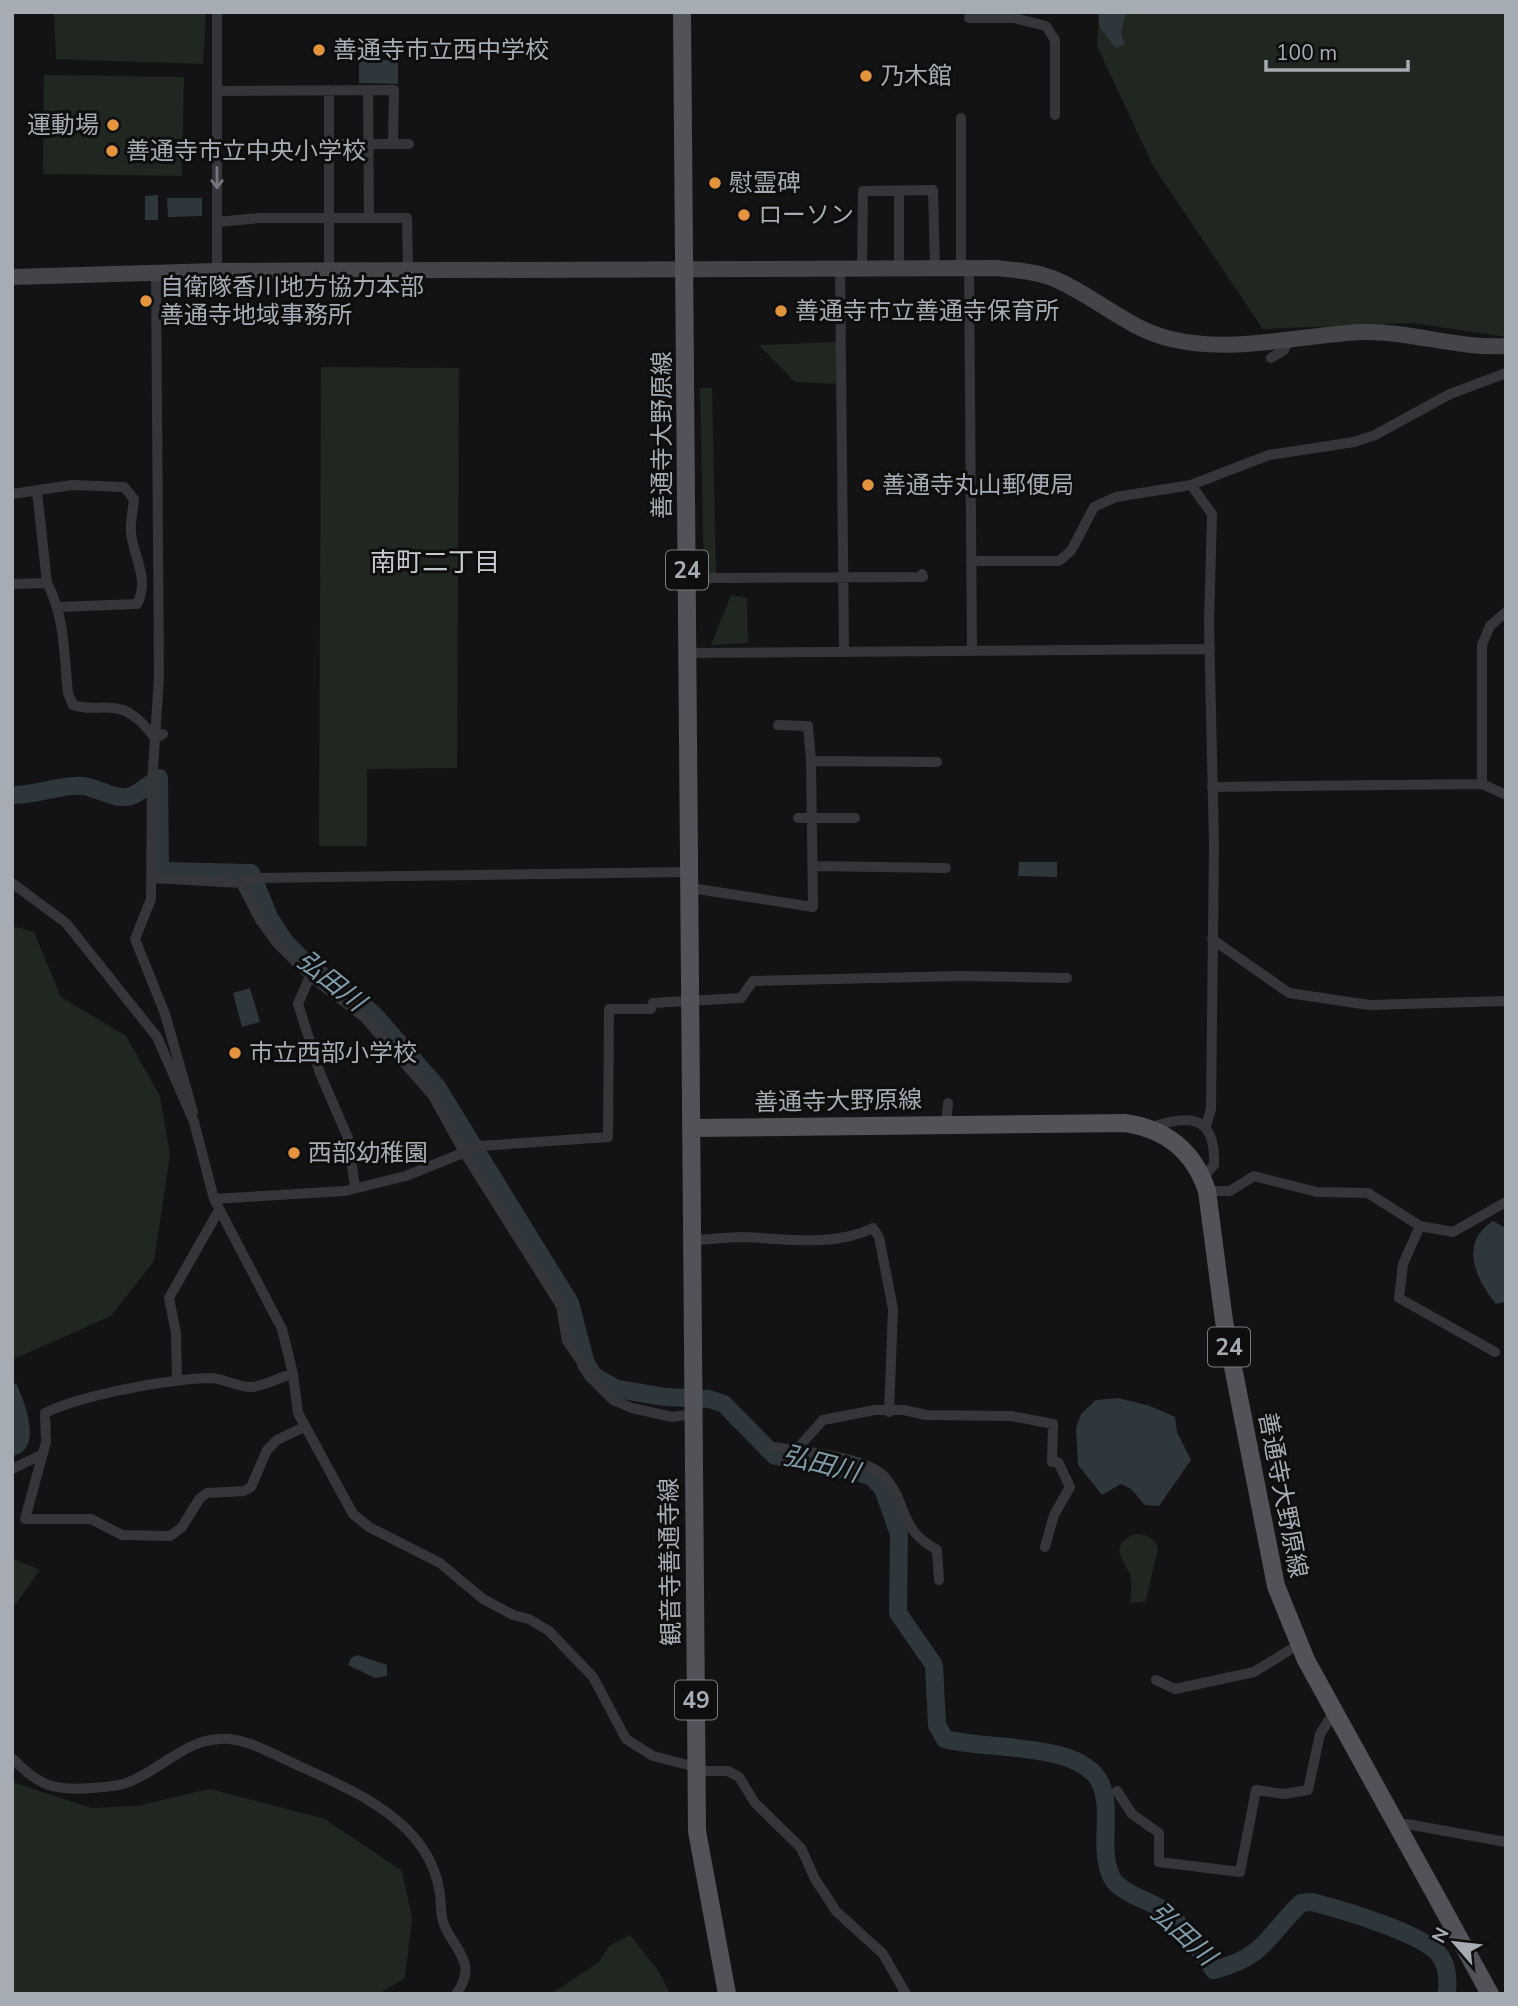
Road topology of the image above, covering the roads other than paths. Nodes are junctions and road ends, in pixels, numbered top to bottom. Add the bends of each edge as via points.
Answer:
1 (217, 12) edge
2 (682, 12) edge
3 (970, 12) edge
4 (990, 15) edge
5 (1014, 15) edge
6 (1037, 18) edge
7 (329, 90) junction
8 (368, 90) junction
9 (217, 91) junction
10 (1055, 115) dead end
11 (961, 118) dead end
12 (370, 143) junction
13 (329, 144) junction
14 (393, 144) junction
15 (409, 144) dead end
16 (899, 191) junction
17 (329, 218) junction
18 (369, 218) junction
19 (217, 222) junction
20 (965, 267) junction
21 (899, 268) junction
22 (935, 268) junction
23 (862, 269) junction
24 (329, 270) junction
25 (408, 270) junction
26 (685, 270) junction
27 (840, 270) junction
28 (217, 271) junction
29 (156, 274) junction
30 (12, 277) edge
31 (1289, 339) junction
32 (1506, 346) edge
33 (1271, 358) dead end
34 (1506, 373) edge
35 (1191, 485) junction
36 (37, 491) junction
37 (12, 494) edge
38 (971, 561) junction
39 (922, 574) dead end
40 (845, 577) junction
41 (687, 578) junction
42 (47, 583) junction
43 (12, 584) edge
44 (58, 607) junction
45 (1506, 612) edge
46 (845, 649) junction
47 (1210, 649) junction
48 (972, 650) junction
49 (689, 653) junction
50 (778, 725) dead end
51 (159, 736) junction
52 (811, 761) junction
53 (937, 762) dead end
54 (1482, 784) junction
55 (1212, 787) junction
56 (1506, 795) edge
57 (797, 818) dead end
58 (813, 818) junction
59 (855, 818) dead end
60 (813, 866) junction
61 (946, 868) dead end
62 (153, 878) junction
63 (690, 880) junction
64 (244, 882) junction
65 (12, 883) edge
66 (1212, 939) junction
67 (310, 976) junction
68 (1067, 978) dead end
69 (692, 1001) junction
70 (1506, 1001) edge
71 (948, 1104) dead end
72 (194, 1122) junction
73 (946, 1124) junction
74 (1206, 1126) junction
75 (692, 1128) junction
76 (1149, 1128) junction
77 (471, 1149) junction
78 (1205, 1184) junction
79 (355, 1187) junction
80 (214, 1199) junction
81 (1506, 1202) edge
82 (219, 1210) junction
83 (1420, 1226) junction
84 (690, 1240) junction
85 (1495, 1352) dead end
86 (293, 1374) junction
87 (177, 1381) junction
88 (692, 1403) junction
89 (889, 1412) junction
90 (304, 1427) junction
91 (773, 1447) dead end
92 (796, 1450) junction
93 (41, 1455) junction
94 (12, 1469) edge
95 (1045, 1547) dead end
96 (939, 1580) dead end
97 (1298, 1645) junction
98 (1156, 1680) dead end
99 (1334, 1712) junction
100 (12, 1758) edge
101 (696, 1769) junction
102 (1117, 1791) dead end
103 (1399, 1826) junction
104 (1506, 1842) edge
105 (456, 1994) edge
106 (726, 1994) edge
107 (906, 1994) edge
108 (1490, 1994) edge

1 - 9 street
2 - 26 main road, 善通寺大野原線 / 24
3 - 4 street via 969,18
4 - 5 street
5 - 6 street
6 - 10 street via 1055,40
7 - 8 street
7 - 9 street
7 - 13 street
8 - 12 street
8 - 14 street via 394,90
9 -> 19 street
11 - 20 street
12 - 13 street
12 - 14 street
12 - 18 street
13 - 17 street
14 - 15 street
16 - 21 street
16 - 22 street via 933,190
16 - 23 street via 863,191
17 - 18 street
17 - 19 street
17 - 24 street
18 - 25 street via 407,218
19 - 28 street
20 - 22 street
20 - 31 street via 1028,271 1052,278 1167,339 1191,344
20 - 38 street
21 - 22 street
21 - 23 street
23 - 27 street
24 - 25 street
24 - 28 street
25 - 26 street
26 - 27 street
26 - 41 main road, 善通寺大野原線 / 24
27 - 40 street
28 - 29 street
29 - 30 street
29 - 51 street
31 - 32 street via 1363,332
31 - 33 street via 1284,350
34 - 35 street via 1450,394 1375,435 1269,455
35 - 38 street via 1116,497 1094,507 1071,551 1059,561
35 - 47 street via 1212,514
36 - 37 street
36 - 42 street
36 - 44 street via 72,485 124,487 134,499 131,533 143,594 137,604
38 - 48 street
39 - 40 street
40 - 41 street
40 - 46 street
41 - 49 main road, 善通寺大野原線 / 24
42 - 43 street
42 - 44 street
44 - 51 street via 73,705 120,709
45 - 54 street via 1490,626 1482,645
46 - 48 street
46 - 49 street
47 - 48 street
47 - 55 street
49 - 63 main road, 善通寺大野原線 / 24
50 - 52 street via 808,726
51 - 62 street via 151,829
52 - 53 street
52 - 58 street
54 - 55 street
54 - 56 street
55 - 66 street
57 - 58 street
58 - 59 street
58 - 60 street
60 - 61 street
60 - 63 street via 813,907
62 - 64 street
62 - 72 street via 151,899 135,939 165,1014
63 - 64 street via 259,878
63 - 69 main road, 善通寺大野原線 / 24
64 - 67 street via 265,928
65 - 72 street via 66,923 130,1001 157,1037
66 - 70 street via 1289,993 1369,1005
66 - 74 street via 1211,1109
67 - 77 street via 365,1017 433,1096
67 - 79 street via 298,1004 320,1073 348,1138
68 - 69 street via 752,981 741,998
69 - 75 main road, 善通寺大野原線 / 24
69 - 77 street via 653,1003 651,1009 609,1009 608,1136
71 - 73 street
72 - 80 street
73 - 75 main road, 善通寺大野原線 / 24
73 - 76 main road, 善通寺大野原線 / 24 via 1125,1123
74 - 76 street via 1175,1120
74 - 78 street via 1215,1143 1214,1165
75 - 84 main road, 観音寺善通寺線 / 49
76 - 78 main road, 善通寺大野原線 / 24 via 1186,1151
77 - 79 street via 406,1176
77 - 88 street via 561,1306 567,1341 596,1383 613,1400 672,1417
78 - 83 street via 1230,1191 1254,1176 1317,1192 1360,1191 1375,1195
78 - 97 main road, 善通寺大野原線 / 24 via 1224,1321 1276,1586
79 - 80 street
80 - 82 street
81 - 83 street via 1453,1232
82 - 86 street via 274,1310
82 - 87 street via 169,1298 176,1333
83 - 85 street via 1403,1264 1399,1298
84 - 88 main road, 観音寺善通寺線 / 49
84 - 89 street via 810,1240 859,1235 873,1228 879,1237 893,1309
86 - 87 street via 248,1387 221,1379
86 - 90 street
87 - 93 street via 45,1413 46,1442
88 - 101 main road, 観音寺善通寺線 / 49
89 - 92 street via 875,1410 823,1420
89 - 95 street via 1011,1416 1053,1424 1052,1462 1058,1462 1070,1487 1054,1515
90 - 93 street via 267,1450 251,1487 207,1493 170,1536 122,1535 91,1519 25,1519
90 - 101 street via 354,1514 369,1527 440,1563 483,1599 549,1631 593,1676 626,1739 653,1756
91 - 92 street
92 - 96 street via 865,1464 883,1475 911,1531 937,1550
93 - 94 street
97 - 98 street via 1254,1672 1175,1689
97 - 99 main road, 善通寺大野原線 / 24
99 - 102 street via 1321,1734 1308,1790 1284,1794 1256,1790 1240,1872 1159,1862 1159,1833 1132,1814
99 - 103 main road, 善通寺大野原線 / 24
100 - 105 street via 30,1776 54,1789 84,1789 130,1782 201,1743 233,1740 345,1786 391,1815 422,1848 437,1874 444,1928 467,1968
101 - 106 main road, 観音寺善通寺線 / 49 via 697,1831
101 - 107 street via 729,1771 739,1777 755,1803 801,1848 836,1911 883,1954
103 - 104 street
103 - 108 main road, 善通寺大野原線 / 24

